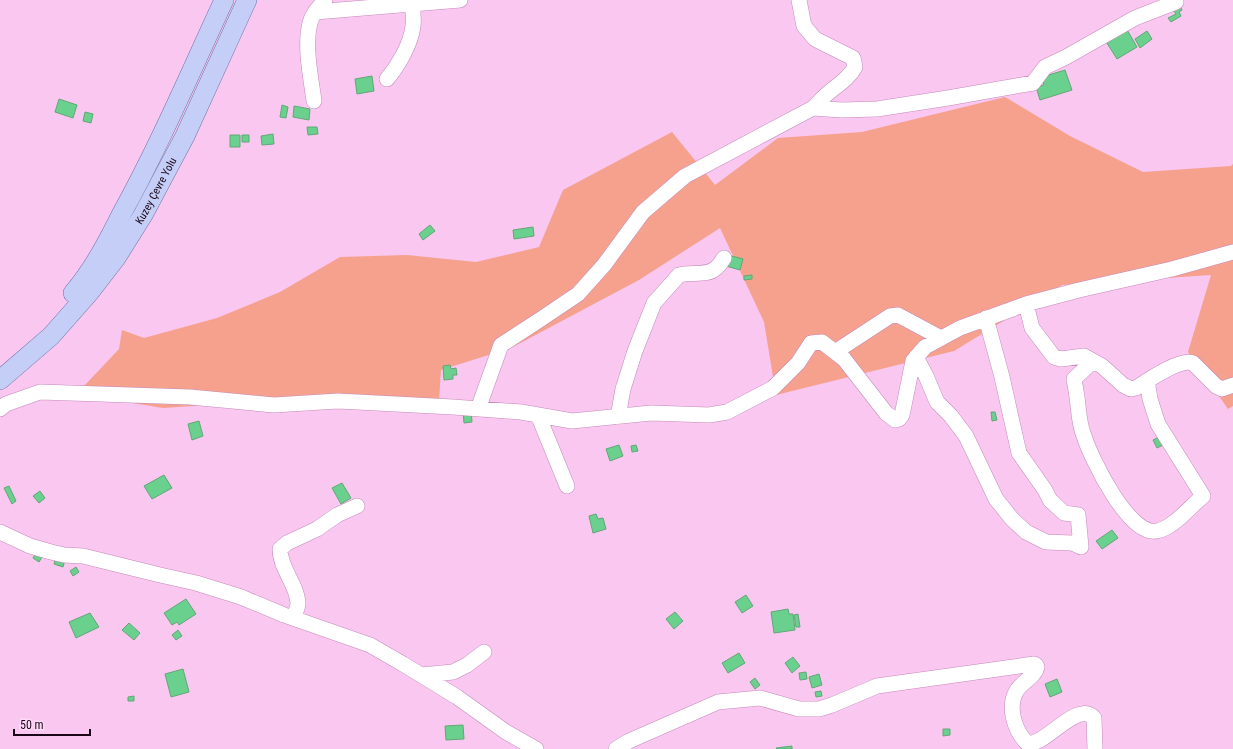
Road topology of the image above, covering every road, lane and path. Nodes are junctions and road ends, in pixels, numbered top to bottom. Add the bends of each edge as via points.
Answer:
1 (224, 0) edge
2 (247, 0) edge
3 (325, 0) edge
4 (460, 0) edge
5 (801, 2) edge
6 (1176, 2) dead end
7 (412, 4) junction
8 (315, 12) junction
9 (387, 79) dead end
10 (314, 101) dead end
11 (813, 108) junction
12 (1233, 252) edge
13 (724, 258) dead end
14 (1026, 304) junction
15 (986, 318) junction
16 (941, 338) junction
17 (835, 352) junction
18 (26, 356) junction
19 (916, 357) junction
20 (1093, 361) junction
21 (0, 380) edge
22 (1147, 381) junction
23 (1233, 385) edge
24 (0, 409) edge
25 (478, 409) junction
26 (538, 415) junction
27 (618, 417) junction
28 (567, 486) dead end
29 (358, 506) dead end
30 (0, 532) edge
31 (293, 618) junction
32 (484, 652) dead end
33 (421, 675) junction
34 (536, 749) edge
35 (616, 749) edge
36 (1095, 749) edge

1 - 18 main road, Kuzey Çevre Yolu via 142,178 82,283 40,332
2 - 18 main road, Kuzey Çevre Yolu via 185,136 143,215 116,258 89,293 51,336
3 - 8 street
4 - 7 street
5 - 11 street via 804,26 813,36 853,58 855,62 852,73
6 - 11 street via 1135,18 1045,66 1033,83 877,109
7 - 8 street
7 - 9 street via 412,34
8 - 10 street via 310,23 308,52
11 - 25 street via 685,176 643,212 604,265 578,294 501,345
12 - 14 street
13 - 27 street via 716,269 710,272 679,275 654,303 623,389
14 - 15 street
14 - 20 street via 1032,328 1054,357 1061,359 1084,356
15 - 16 street
15 - 19 street via 1019,453 1050,500 1064,513 1078,515 1080,547 1072,543 1046,542 1026,532 1012,519 996,499 966,436 937,402
16 - 17 street via 898,315 890,316
16 - 19 street via 925,346
17 - 19 street via 844,359 886,413 895,420 902,415
17 - 27 street via 822,342 810,343 798,363 773,388 727,412 708,415 651,413
18 - 21 main road, Kuzey Çevre Yolu
20 - 22 street via 1131,389
20 - 22 street via 1074,379 1083,435 1097,468 1117,502 1134,522 1146,530 1156,532 1169,527 1203,496 1158,424
22 - 23 street via 1173,366 1190,362 1216,386 1222,389
24 - 25 street via 6,404 40,392 190,397 274,405 338,401
25 - 26 street
26 - 27 street via 572,421
26 - 28 street
29 - 31 street via 337,515 317,530 280,549 298,604
30 - 31 street via 30,546 51,552 91,558 196,582
31 - 33 street via 370,645
32 - 33 street via 467,665 452,672
33 - 34 street
35 - 36 street via 718,702 760,698 799,709 819,709 832,706 877,686 1034,664 1037,667 1035,673 1017,689 1012,703 1015,721 1022,738 1034,743 1068,720 1084,714 1091,715 1094,718

